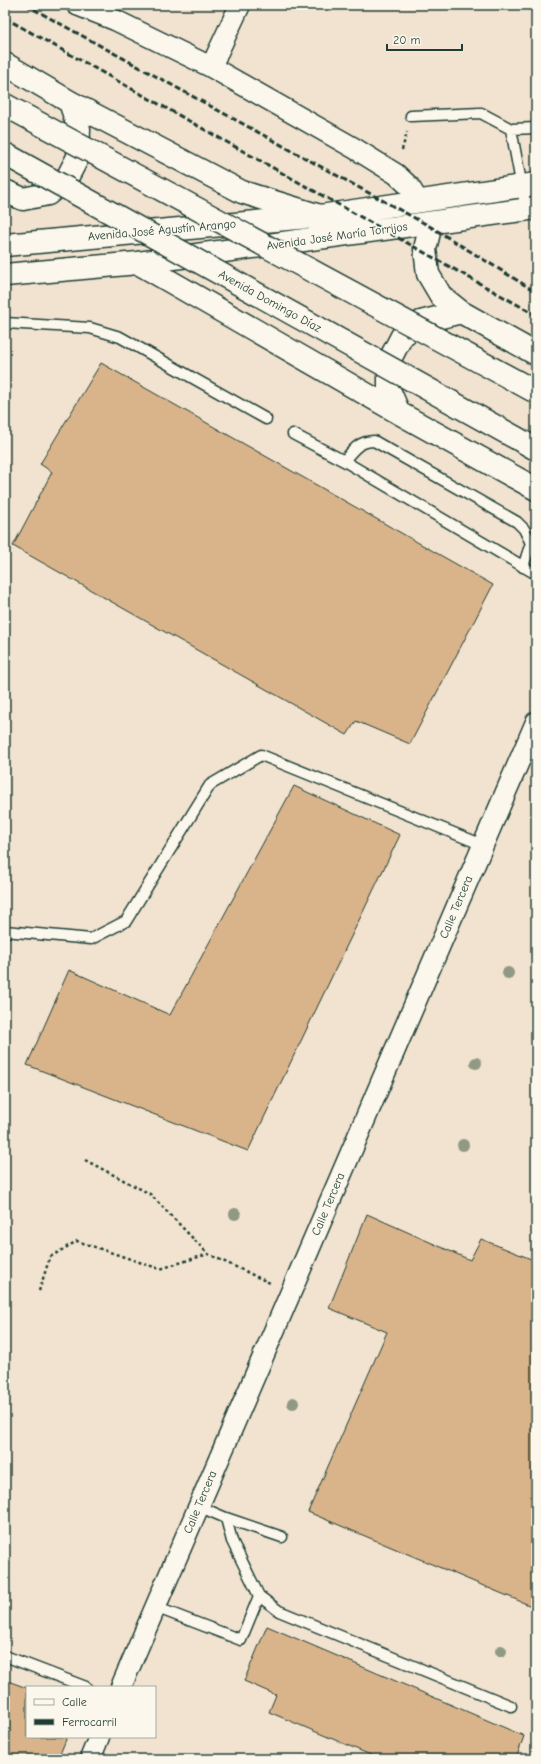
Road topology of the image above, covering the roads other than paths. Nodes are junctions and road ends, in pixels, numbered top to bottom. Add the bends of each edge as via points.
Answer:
1 (77, 5) edge
2 (240, 5) edge
3 (5, 64) edge
4 (211, 67) junction
5 (70, 102) junction
6 (5, 105) edge
7 (411, 116) road end
8 (536, 128) edge
9 (511, 129) junction
10 (5, 154) edge
11 (529, 185) edge
12 (5, 191) edge
13 (419, 202) junction
14 (531, 208) edge
15 (320, 216) junction
16 (431, 224) junction
17 (5, 245) edge
18 (138, 264) junction
19 (5, 275) edge
20 (461, 312) junction
21 (5, 323) edge
22 (536, 354) edge
23 (536, 392) edge
24 (399, 413) junction
25 (266, 419) dead end
26 (294, 434) dead end
27 (536, 448) edge
28 (344, 461) junction
29 (536, 490) edge
30 (523, 567) junction
31 (536, 574) edge
32 (536, 722) edge
33 (483, 845) junction
34 (5, 931) edge
35 (198, 1506) junction
36 (226, 1518) junction
37 (282, 1537) dead end
38 (259, 1596) junction
39 (156, 1607) junction
40 (5, 1656) edge
41 (83, 1686) edge
42 (121, 1686) edge
43 (511, 1706) dead end
44 (99, 1738) edge
45 (90, 1759) edge

1 - 4 street via 115,20
2 - 4 street
3 - 5 main road
4 - 13 street via 396,174 409,186
5 - 12 main road via 80,129 78,157 67,178 48,194 23,198
5 - 15 main road via 242,192
6 - 23 main road, bridge
7 - 9 lane via 481,113
8 - 9 lane
9 - 11 lane
10 - 27 main road, Avenida Domingo Díaz, bridge
11 - 13 main road, Avenida José María Torrijos
11 - 14 lane
13 - 15 main road, Avenida José María Torrijos
14 - 16 main road, Avenida José María Torrijos
15 - 17 main road, Avenida José Agustín Arango
16 - 18 main road, Avenida José María Torrijos
16 - 20 main road via 425,248 428,274 441,296
18 - 19 main road
18 - 24 main road
20 - 22 main road
20 - 24 main road via 422,322 402,336 388,361 389,390
21 - 25 lane via 90,328 120,337
24 - 29 main road
26 - 28 lane
28 - 30 lane
28 - 30 lane via 354,448 365,441 374,441 518,522 532,543
30 - 31 lane
32 - 33 street, Calle Tercera
33 - 34 lane via 261,755 210,785 126,921 91,939
33 - 35 street, Calle Tercera
35 - 36 lane
35 - 39 street, Calle Tercera
36 - 37 lane
36 - 38 lane via 232,1541
38 - 39 lane via 241,1640
38 - 43 lane via 279,1611
39 - 42 street, Calle Tercera
40 - 41 lane
44 - 45 street

